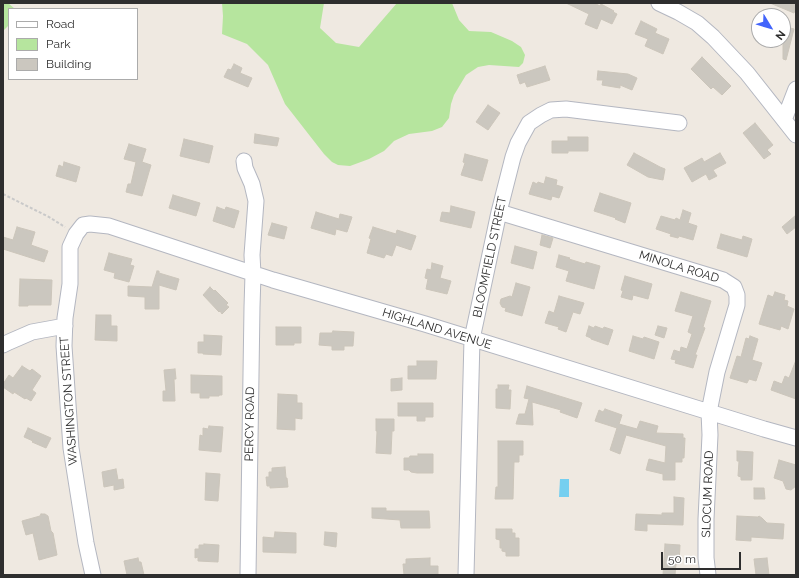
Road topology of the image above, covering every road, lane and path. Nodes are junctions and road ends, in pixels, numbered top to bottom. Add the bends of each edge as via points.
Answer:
1 (668, 5) edge
2 (796, 89) edge
3 (784, 120) junction
4 (680, 123) dead end
5 (796, 135) edge
6 (244, 161) dead end
7 (3, 194) edge
8 (499, 212) junction
9 (78, 231) junction
10 (253, 274) junction
11 (65, 326) junction
12 (472, 339) junction
13 (3, 346) edge
14 (709, 412) junction
15 (796, 438) edge
16 (93, 575) edge
17 (248, 575) edge
18 (466, 575) edge
19 (708, 575) edge

1 - 3 street via 697,23 713,38 747,72
2 - 3 street
3 - 5 street
4 - 8 street, BLOOMFIELD STREET via 566,109 546,112 529,123 518,144
6 - 10 street, PERCY ROAD via 256,201
7 - 9 path
8 - 12 street, BLOOMFIELD STREET
8 - 14 street, MINOLA ROAD via 724,280 734,287 737,305 716,372
9 - 10 street, HIGHLAND AVENUE via 83,225 108,226
9 - 11 street, WASHINGTON STREET via 70,247 70,284
10 - 12 street, HIGHLAND AVENUE
10 - 17 street, PERCY ROAD
11 - 13 street via 32,332
11 - 16 street, WASHINGTON STREET via 71,448
12 - 14 street, HIGHLAND AVENUE
12 - 18 street, BLOOMFIELD STREET
14 - 15 street, HIGHLAND AVENUE
14 - 19 street, SLOCUM ROAD via 706,519

